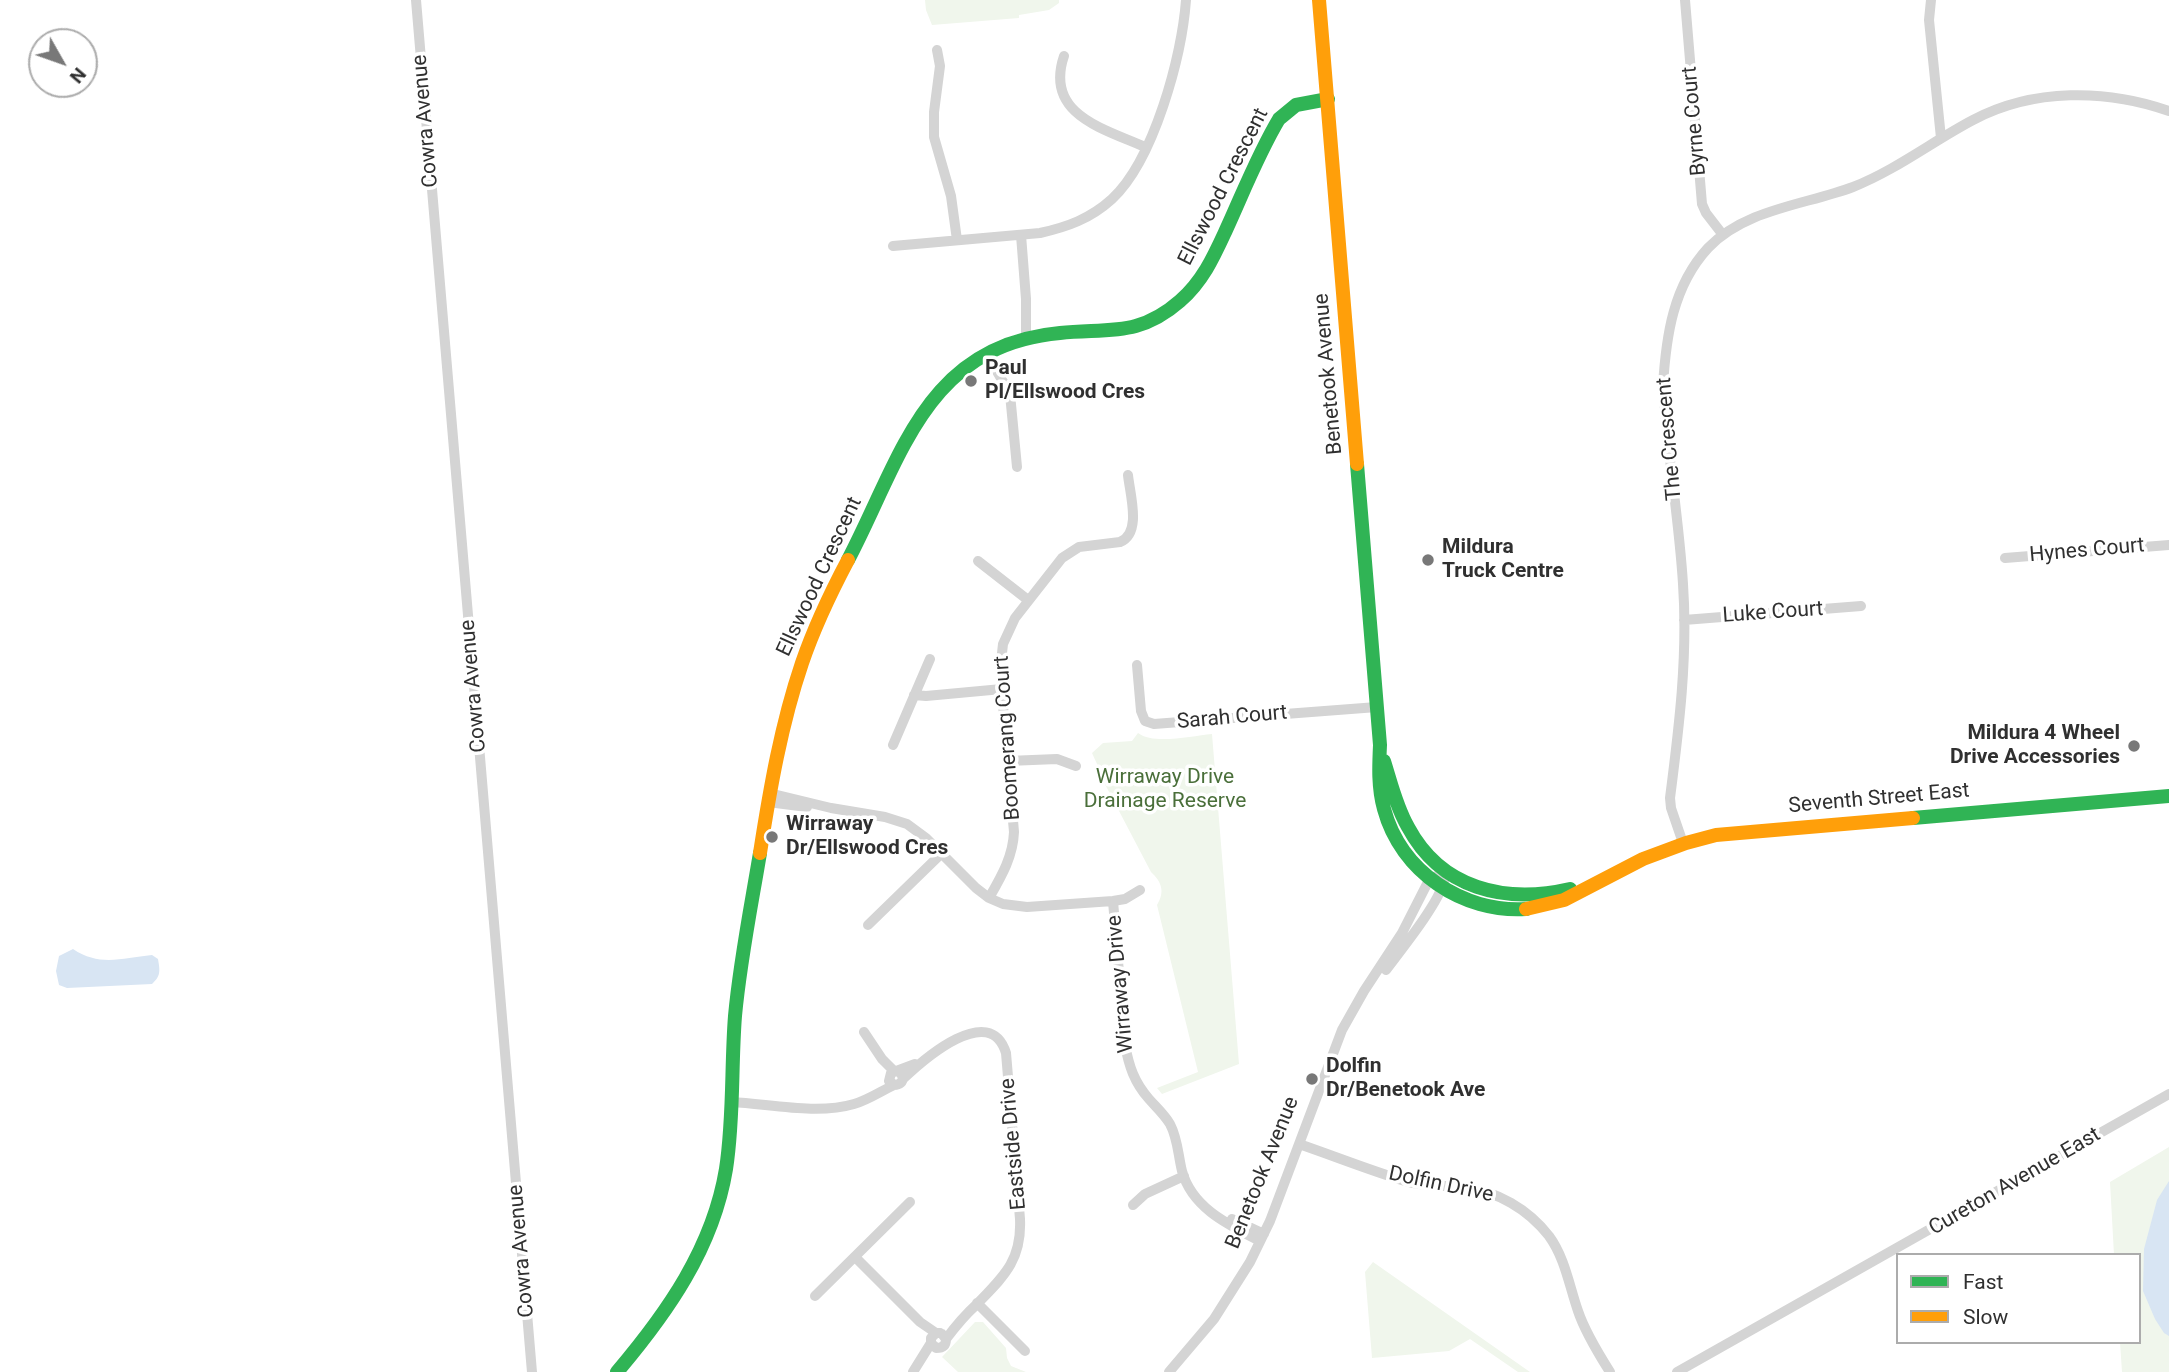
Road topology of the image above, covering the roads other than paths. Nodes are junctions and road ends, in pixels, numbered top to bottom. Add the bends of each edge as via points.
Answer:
1 (416, 0) edge
2 (1186, 0) edge
3 (1319, 0) edge
4 (1685, 0) edge
5 (1931, 0) edge
6 (937, 50) dead end
7 (1064, 56) dead end
8 (1328, 100) junction
9 (2169, 111) edge
10 (1941, 138) junction
11 (1145, 147) junction
12 (1021, 235) junction
13 (1723, 235) junction
14 (957, 240) junction
15 (893, 246) dead end
16 (1031, 339) junction
17 (988, 354) junction
18 (1017, 467) dead end
19 (1128, 475) dead end
20 (2169, 545) edge
21 (2005, 558) dead end
22 (978, 561) dead end
23 (1028, 600) junction
24 (1861, 606) dead end
25 (1684, 620) junction
26 (930, 659) dead end
27 (1138, 665) dead end
28 (1002, 689) junction
29 (914, 695) junction
30 (1377, 707) junction
31 (893, 745) dead end
32 (1380, 745) junction
33 (1008, 761) junction
34 (1076, 766) dead end
35 (2169, 796) edge
36 (768, 798) junction
37 (1682, 843) junction
38 (942, 853) junction
39 (1446, 871) junction
40 (1429, 880) junction
41 (1601, 880) junction
42 (1442, 889) junction
43 (1140, 890) dead end
44 (989, 898) junction
45 (1114, 901) junction
46 (868, 925) dead end
47 (1352, 1014) junction
48 (863, 1032) dead end
49 (895, 1077) junction
50 (2169, 1094) edge
51 (732, 1106) junction
52 (1299, 1144) junction
53 (1184, 1176) junction
54 (910, 1202) dead end
55 (1133, 1205) dead end
56 (1262, 1238) junction
57 (855, 1257) junction
58 (815, 1296) dead end
59 (978, 1303) junction
60 (937, 1339) junction
61 (1025, 1351) dead end
62 (532, 1372) edge
63 (617, 1372) edge
64 (913, 1372) edge
65 (1169, 1372) edge
66 (1610, 1372) edge
67 (1677, 1372) edge

1 - 62 street, Cowra Avenue
2 - 11 street via 1174,73
3 - 8 main road, Benetook Avenue
4 - 13 street, Byrne Court via 1702,204
5 - 10 street
6 - 14 street via 940,66 934,137 951,196
7 - 11 street via 1060,82 1070,107 1083,118
8 - 16 main road, Ellswood Crescent via 1296,105 1281,116 1210,264 1181,301 1155,319 1122,330
8 - 30 main road, Benetook Avenue
9 - 10 street, The Crescent via 2112,97 2053,96 2004,107
10 - 13 street, The Crescent via 1856,186 1752,219
11 - 12 street via 1119,191 1089,216 1074,225
12 - 14 street
12 - 16 street
13 - 25 street, The Crescent via 1698,261 1681,290 1665,356 1665,413
14 - 15 street
16 - 17 main road, Ellswood Crescent
17 - 18 street via 1010,394
17 - 36 main road, Ellswood Crescent via 946,383 911,428 805,652 783,723
19 - 23 street, Boomerang Court via 1133,524 1128,537 1068,553
20 - 21 street, Hynes Court
22 - 23 street
23 - 28 street, Boomerang Court via 1003,644
24 - 25 street, Luke Court
25 - 37 street, The Crescent via 1679,738 1670,799
26 - 29 street
27 - 30 street, Sarah Court via 1141,711 1146,721 1154,724
28 - 29 street
28 - 33 street, Boomerang Court
29 - 31 street
30 - 32 main road, Benetook Avenue
32 - 39 main road, Benetook Avenue via 1403,819 1426,853
32 - 40 main road, Benetook Avenue via 1379,780 1386,818 1403,851
33 - 34 street via 1056,759
33 - 44 street, Boomerang Court via 1014,843
35 - 37 main road, Seventh Street East via 1751,831
36 - 38 street, Wirraway Drive via 793,806 885,817 906,824
36 - 51 main road, Ellswood Crescent via 737,994
37 - 41 main road, Seventh Street East
38 - 44 street, Wirraway Drive
38 - 46 street
39 - 40 street
39 - 41 main road, Seventh Street East via 1480,889 1520,897 1561,892
39 - 42 street, Benetook Avenue
40 - 42 main road, Seventh Street East
40 - 47 street, Benetook Avenue
41 - 42 main road, Seventh Street East via 1551,905 1513,910 1483,906
42 - 47 street, Benetook Avenue
43 - 45 street, Wirraway Drive
44 - 45 street, Wirraway Drive via 1027,907
45 - 53 street, Wirraway Drive via 1129,1065 1139,1087 1169,1123
47 - 52 street, Benetook Avenue
48 - 49 street
49 - 51 street, Eastside Drive via 864,1101 841,1107
49 - 59 street, Eastside Drive via 959,1037 985,1033 999,1038 1006,1053 1021,1232 1010,1267
50 - 67 street, Cureton Avenue East
51 - 63 main road, Ellswood Crescent via 720,1200 702,1249 666,1313
52 - 56 street, Benetook Avenue
52 - 66 street, Dolfin Drive via 1406,1182 1484,1191 1520,1208 1558,1251 1579,1314
53 - 55 street via 1145,1194
53 - 56 street, Wirraway Drive via 1195,1198 1209,1211 1233,1219
54 - 57 street
56 - 65 street, Benetook Avenue via 1228,1299
57 - 58 street
57 - 60 street
59 - 60 street, Eastside Drive
59 - 61 street
60 - 64 street, Eastside Drive

